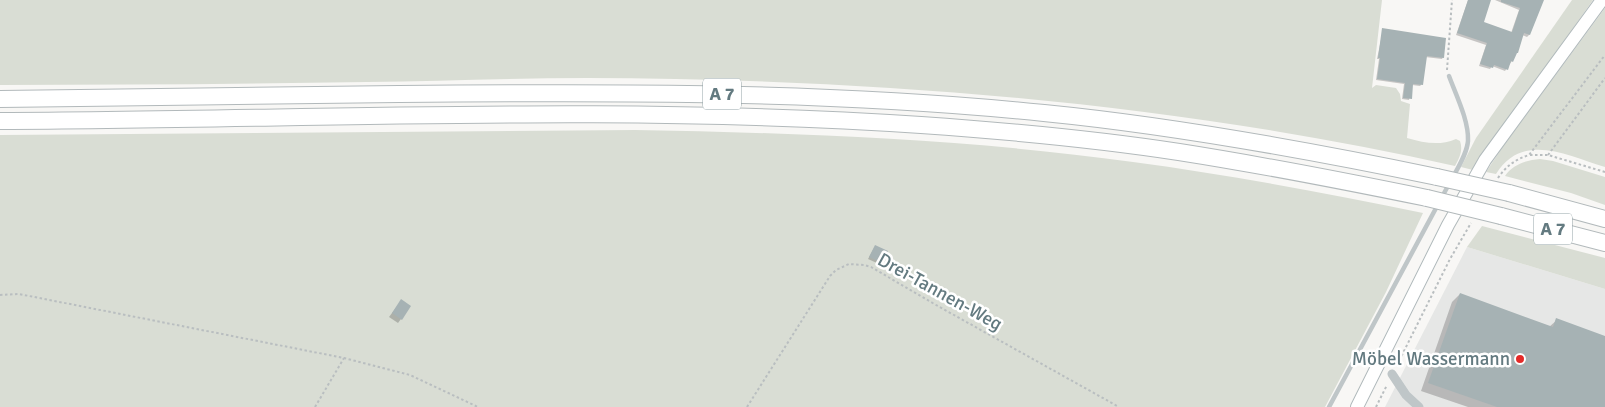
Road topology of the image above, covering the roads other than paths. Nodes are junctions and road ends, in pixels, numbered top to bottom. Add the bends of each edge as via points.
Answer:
1 (1602, 0) edge
2 (1449, 76) road end
3 (0, 99) edge
4 (0, 121) edge
5 (1605, 219) edge
6 (1605, 243) edge
7 (1392, 374) road end
8 (1329, 407) edge
9 (1357, 407) edge
10 (1419, 407) edge

1 - 9 main road via 1485,160 1448,225
2 - 8 lane via 1468,133 1465,152
3 - 5 highway, A 7, bridge via 611,93 761,95 1041,112 1301,149 1509,193
4 - 6 highway, A 7, bridge via 649,115 850,121 1047,136 1175,151 1426,198
7 - 10 street

